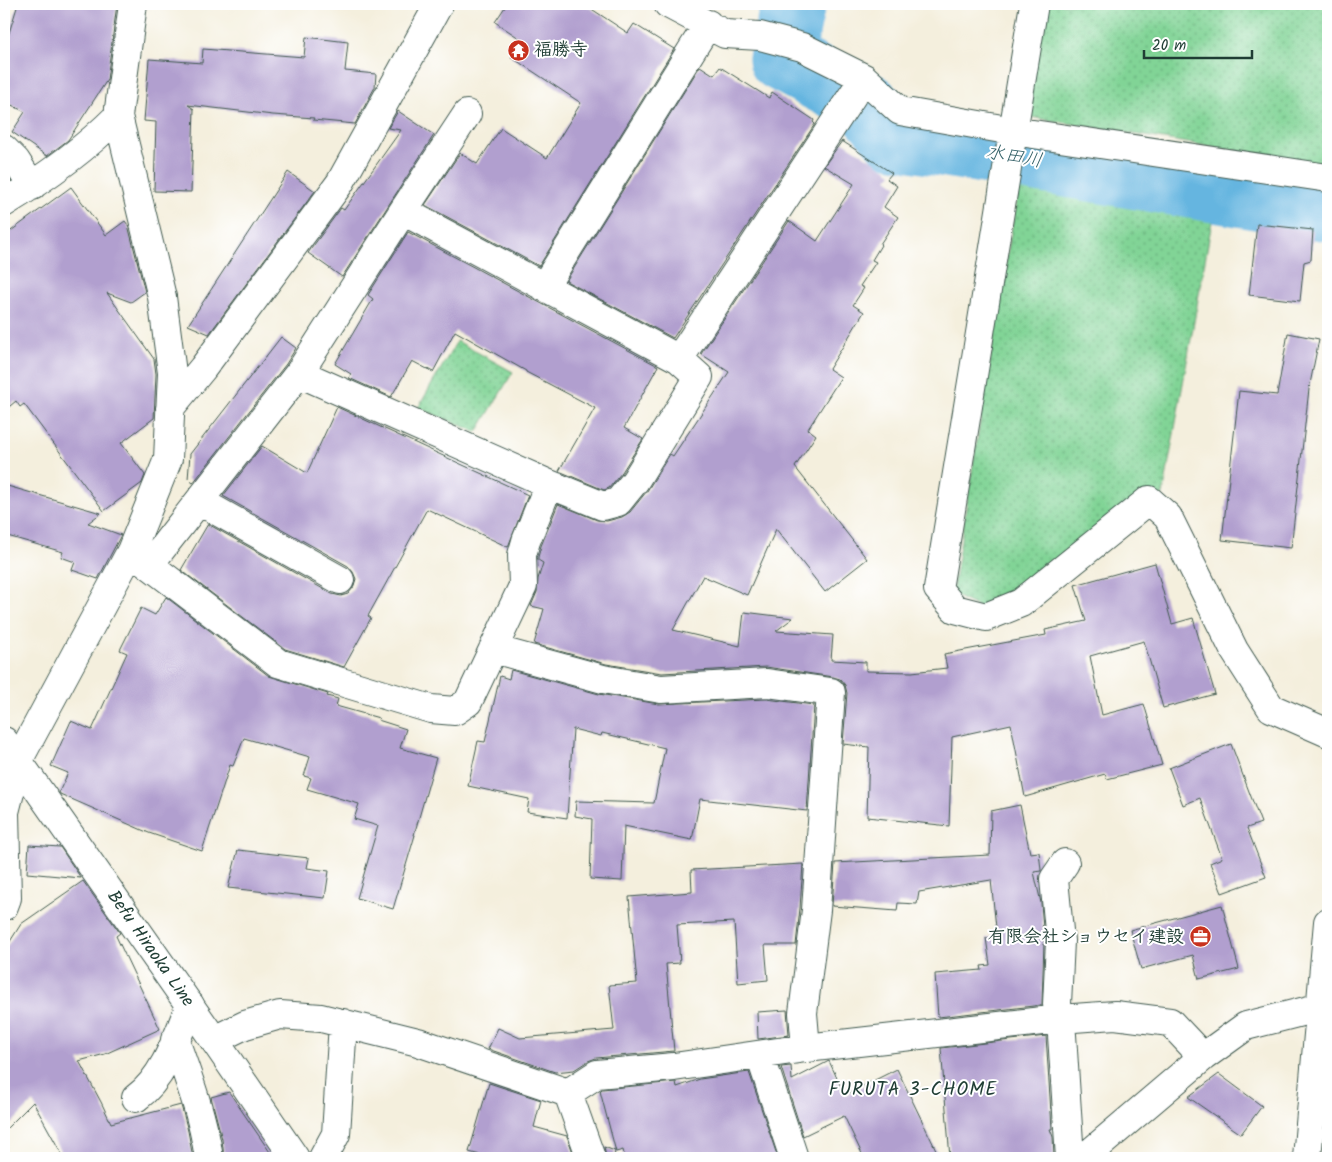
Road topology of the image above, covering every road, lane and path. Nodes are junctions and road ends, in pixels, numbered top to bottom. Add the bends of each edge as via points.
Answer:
1 (133, 4) edge
2 (439, 4) edge
3 (668, 4) edge
4 (1034, 4) edge
5 (708, 24) junction
6 (864, 78) junction
7 (467, 114) dead end
8 (118, 116) junction
9 (1013, 131) junction
10 (4, 149) edge
11 (1328, 178) edge
12 (32, 186) junction
13 (4, 203) edge
14 (403, 211) junction
15 (544, 288) junction
16 (679, 359) junction
17 (299, 373) junction
18 (170, 408) junction
19 (548, 484) junction
20 (199, 501) junction
21 (140, 558) junction
22 (340, 580) dead end
23 (493, 648) junction
24 (1328, 734) edge
25 (11, 751) edge
26 (4, 812) edge
27 (1065, 863) dead end
28 (4, 906) edge
29 (1328, 922) edge
30 (190, 1005) junction
31 (1325, 1008) edge
32 (1060, 1019) junction
33 (343, 1023) junction
34 (175, 1040) junction
35 (214, 1040) junction
36 (806, 1048) junction
37 (760, 1055) junction
38 (1203, 1058) junction
39 (568, 1093) junction
40 (136, 1098) dead end
41 (209, 1158) edge
42 (295, 1158) edge
43 (324, 1158) edge
44 (591, 1158) edge
45 (794, 1158) edge
46 (1070, 1158) edge
47 (1084, 1158) edge
48 (1307, 1158) edge

1 - 8 main road
2 - 18 main road via 340,183
3 - 5 main road
4 - 9 main road
5 - 6 main road via 725,34 760,36 802,47
5 - 15 main road
6 - 9 main road via 900,111
6 - 16 main road
7 - 14 main road
8 - 12 main road via 100,134
8 - 18 main road via 162,297 172,373
9 - 11 main road
9 - 24 main road via 938,589 955,609 986,617 995,614 1021,603 1149,500 1168,517 1234,650 1271,708
10 - 12 main road
12 - 13 main road
14 - 15 main road
14 - 17 main road
15 - 16 main road
16 - 19 main road via 700,377 635,481 618,502 603,506
17 - 19 main road
17 - 20 main road
18 - 21 main road via 168,459
19 - 23 main road via 522,555 523,586
20 - 21 main road
20 - 22 main road
21 - 23 main road via 278,663 431,709 455,710 468,702
21 - 25 main road
23 - 36 main road via 603,679 661,689 767,683 832,692 816,910 803,1013
25 - 26 main road
25 - 30 main road, Befu Hiraoka Line
26 - 28 main road via 7,898
27 - 32 main road via 1054,879 1060,941 1057,1004
29 - 31 main road
30 - 34 main road
30 - 35 main road, Befu Hiraoka Line
31 - 38 main road via 1246,1026
31 - 48 main road
32 - 36 main road
32 - 38 main road via 1115,1015 1170,1022
32 - 46 main road
33 - 35 main road via 322,1018 280,1016 245,1025
33 - 39 main road via 418,1042
33 - 43 main road via 336,1134
34 - 40 main road via 161,1072
34 - 41 main road via 196,1099
35 - 42 main road, Befu Hiraoka Line
36 - 37 main road
37 - 39 main road via 597,1074
37 - 45 main road
38 - 47 main road
39 - 44 main road

